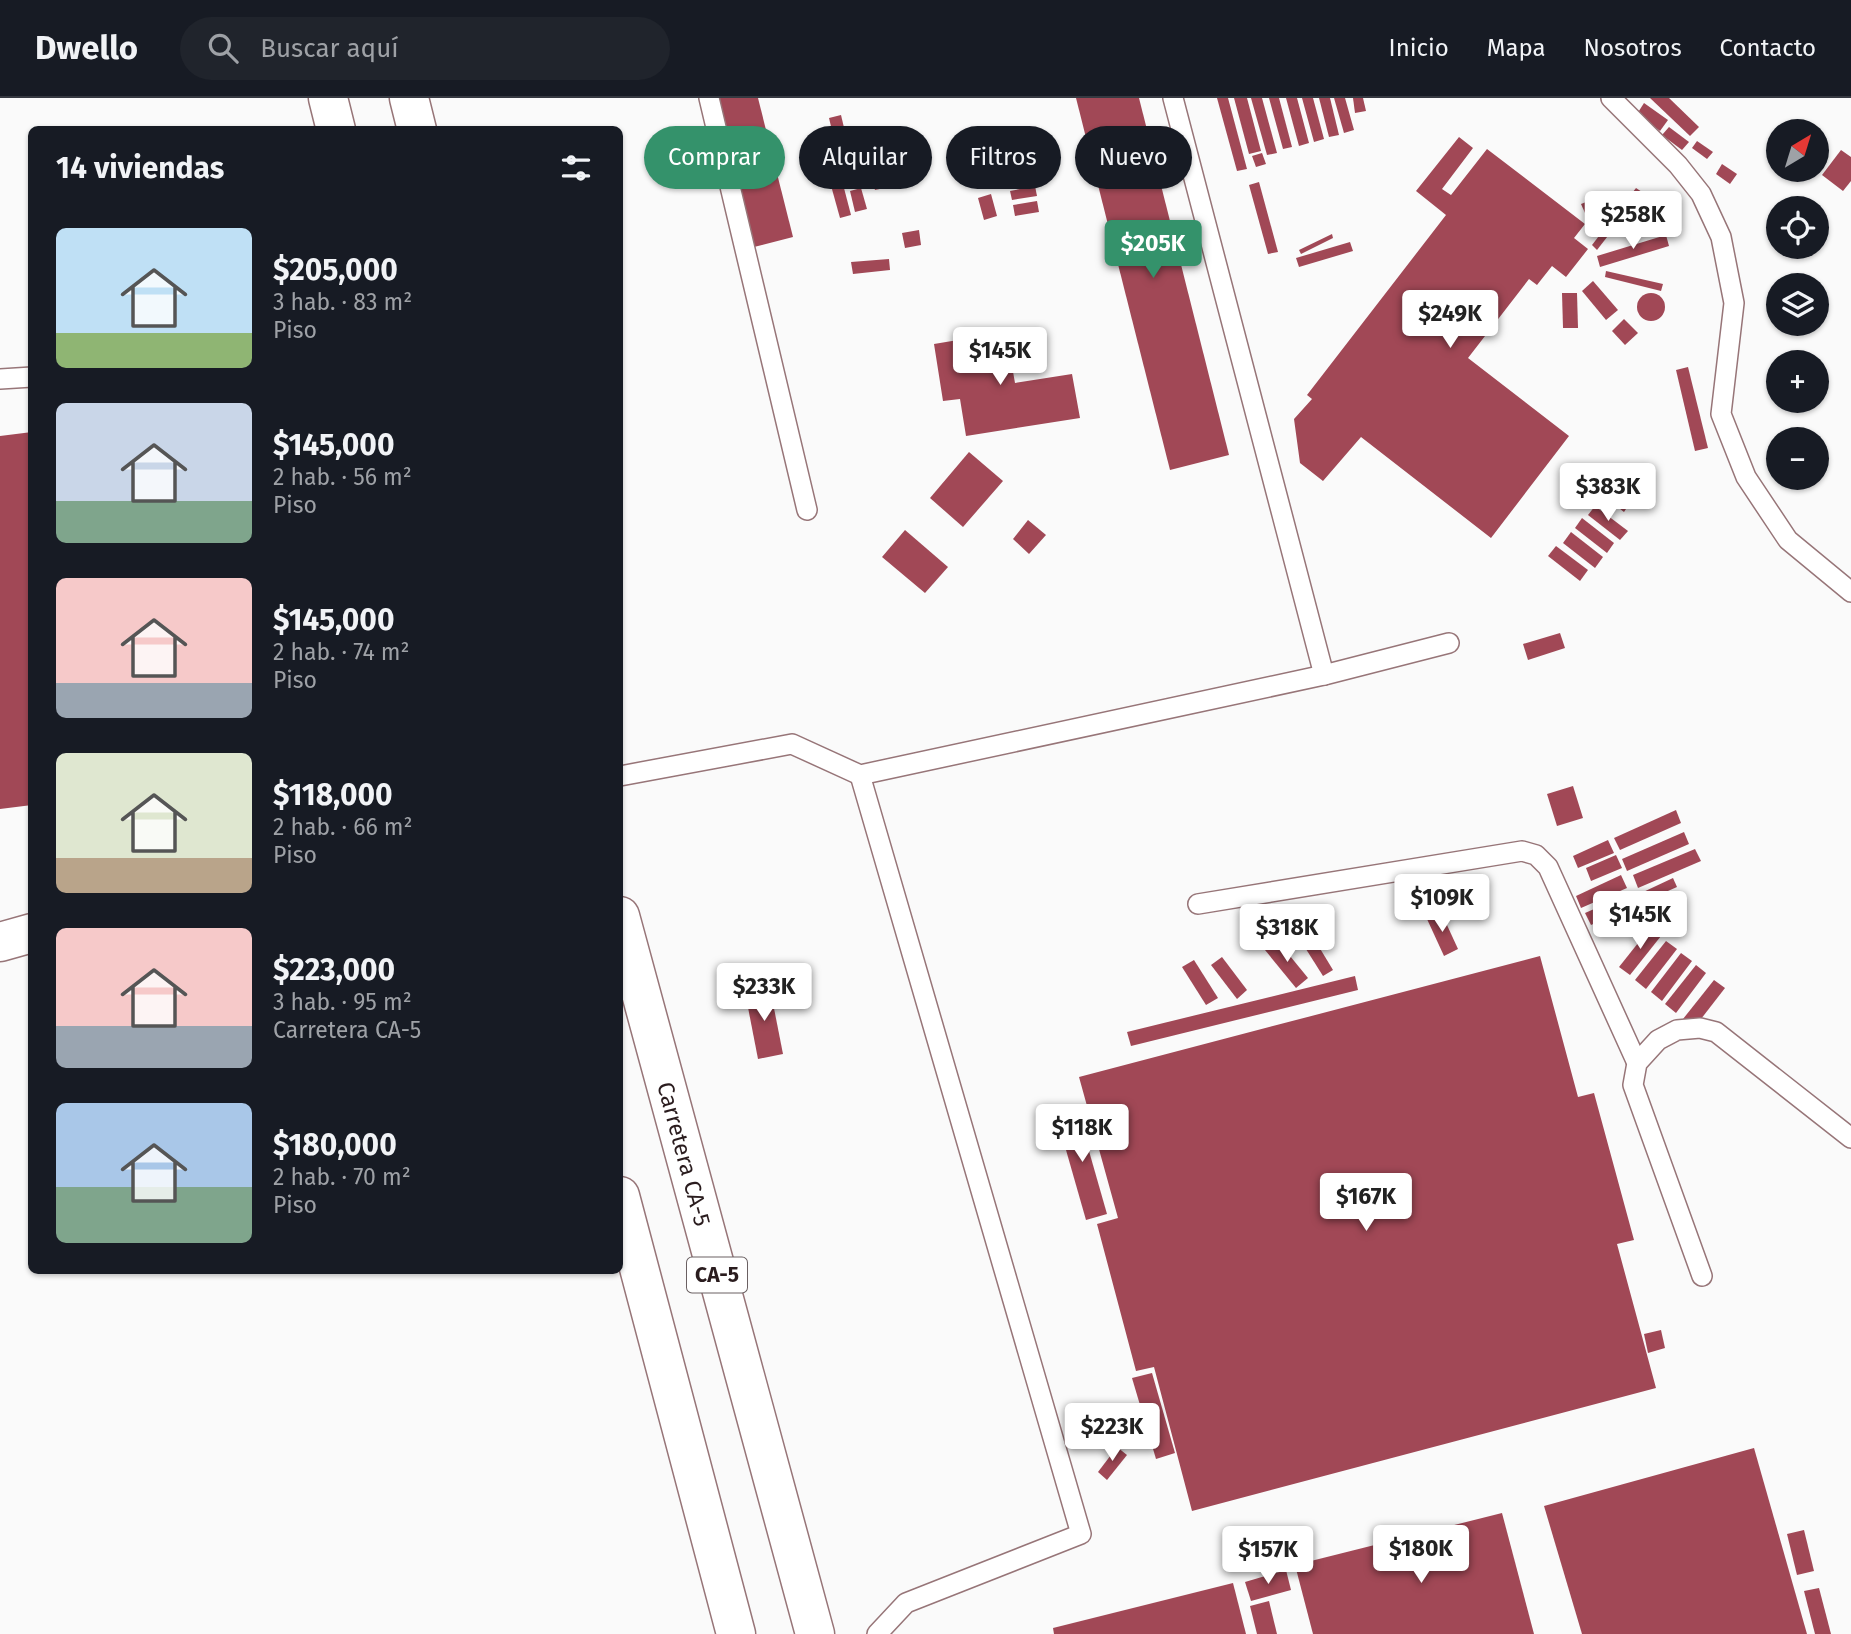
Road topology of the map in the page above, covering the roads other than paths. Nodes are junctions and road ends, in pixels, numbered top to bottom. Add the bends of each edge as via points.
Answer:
1 (328, 98) edge
2 (409, 98) edge
3 (709, 98) edge
4 (1173, 98) edge
5 (1611, 98) edge
6 (335, 126) edge
7 (416, 126) edge
8 (28, 377) edge
9 (0, 379) edge
10 (807, 510) dead end
11 (1851, 592) edge
12 (1449, 643) dead end
13 (1324, 675) junction
14 (623, 775) edge
15 (860, 775) junction
16 (1198, 904) dead end
17 (623, 927) edge
18 (28, 934) edge
19 (0, 942) edge
20 (1637, 1063) junction
21 (1851, 1138) edge
22 (623, 1207) edge
23 (1702, 1276) dead end
24 (736, 1634) edge
25 (815, 1634) edge
26 (877, 1634) edge

1 - 6 main road
2 - 7 main road
3 - 10 lane
4 - 13 lane
5 - 11 lane via 1701,194 1721,237 1734,303 1721,414 1746,477 1788,540
8 - 9 lane
12 - 13 lane
13 - 15 lane
14 - 15 lane via 792,744
15 - 26 lane via 1081,1534 906,1603
16 - 20 lane via 1522,851 1536,855 1548,867
17 - 25 main road, Carretera CA-5 / CA-5
18 - 19 main road
20 - 21 lane via 1658,1040 1677,1030 1716,1032
20 - 23 lane via 1633,1085
22 - 24 main road

